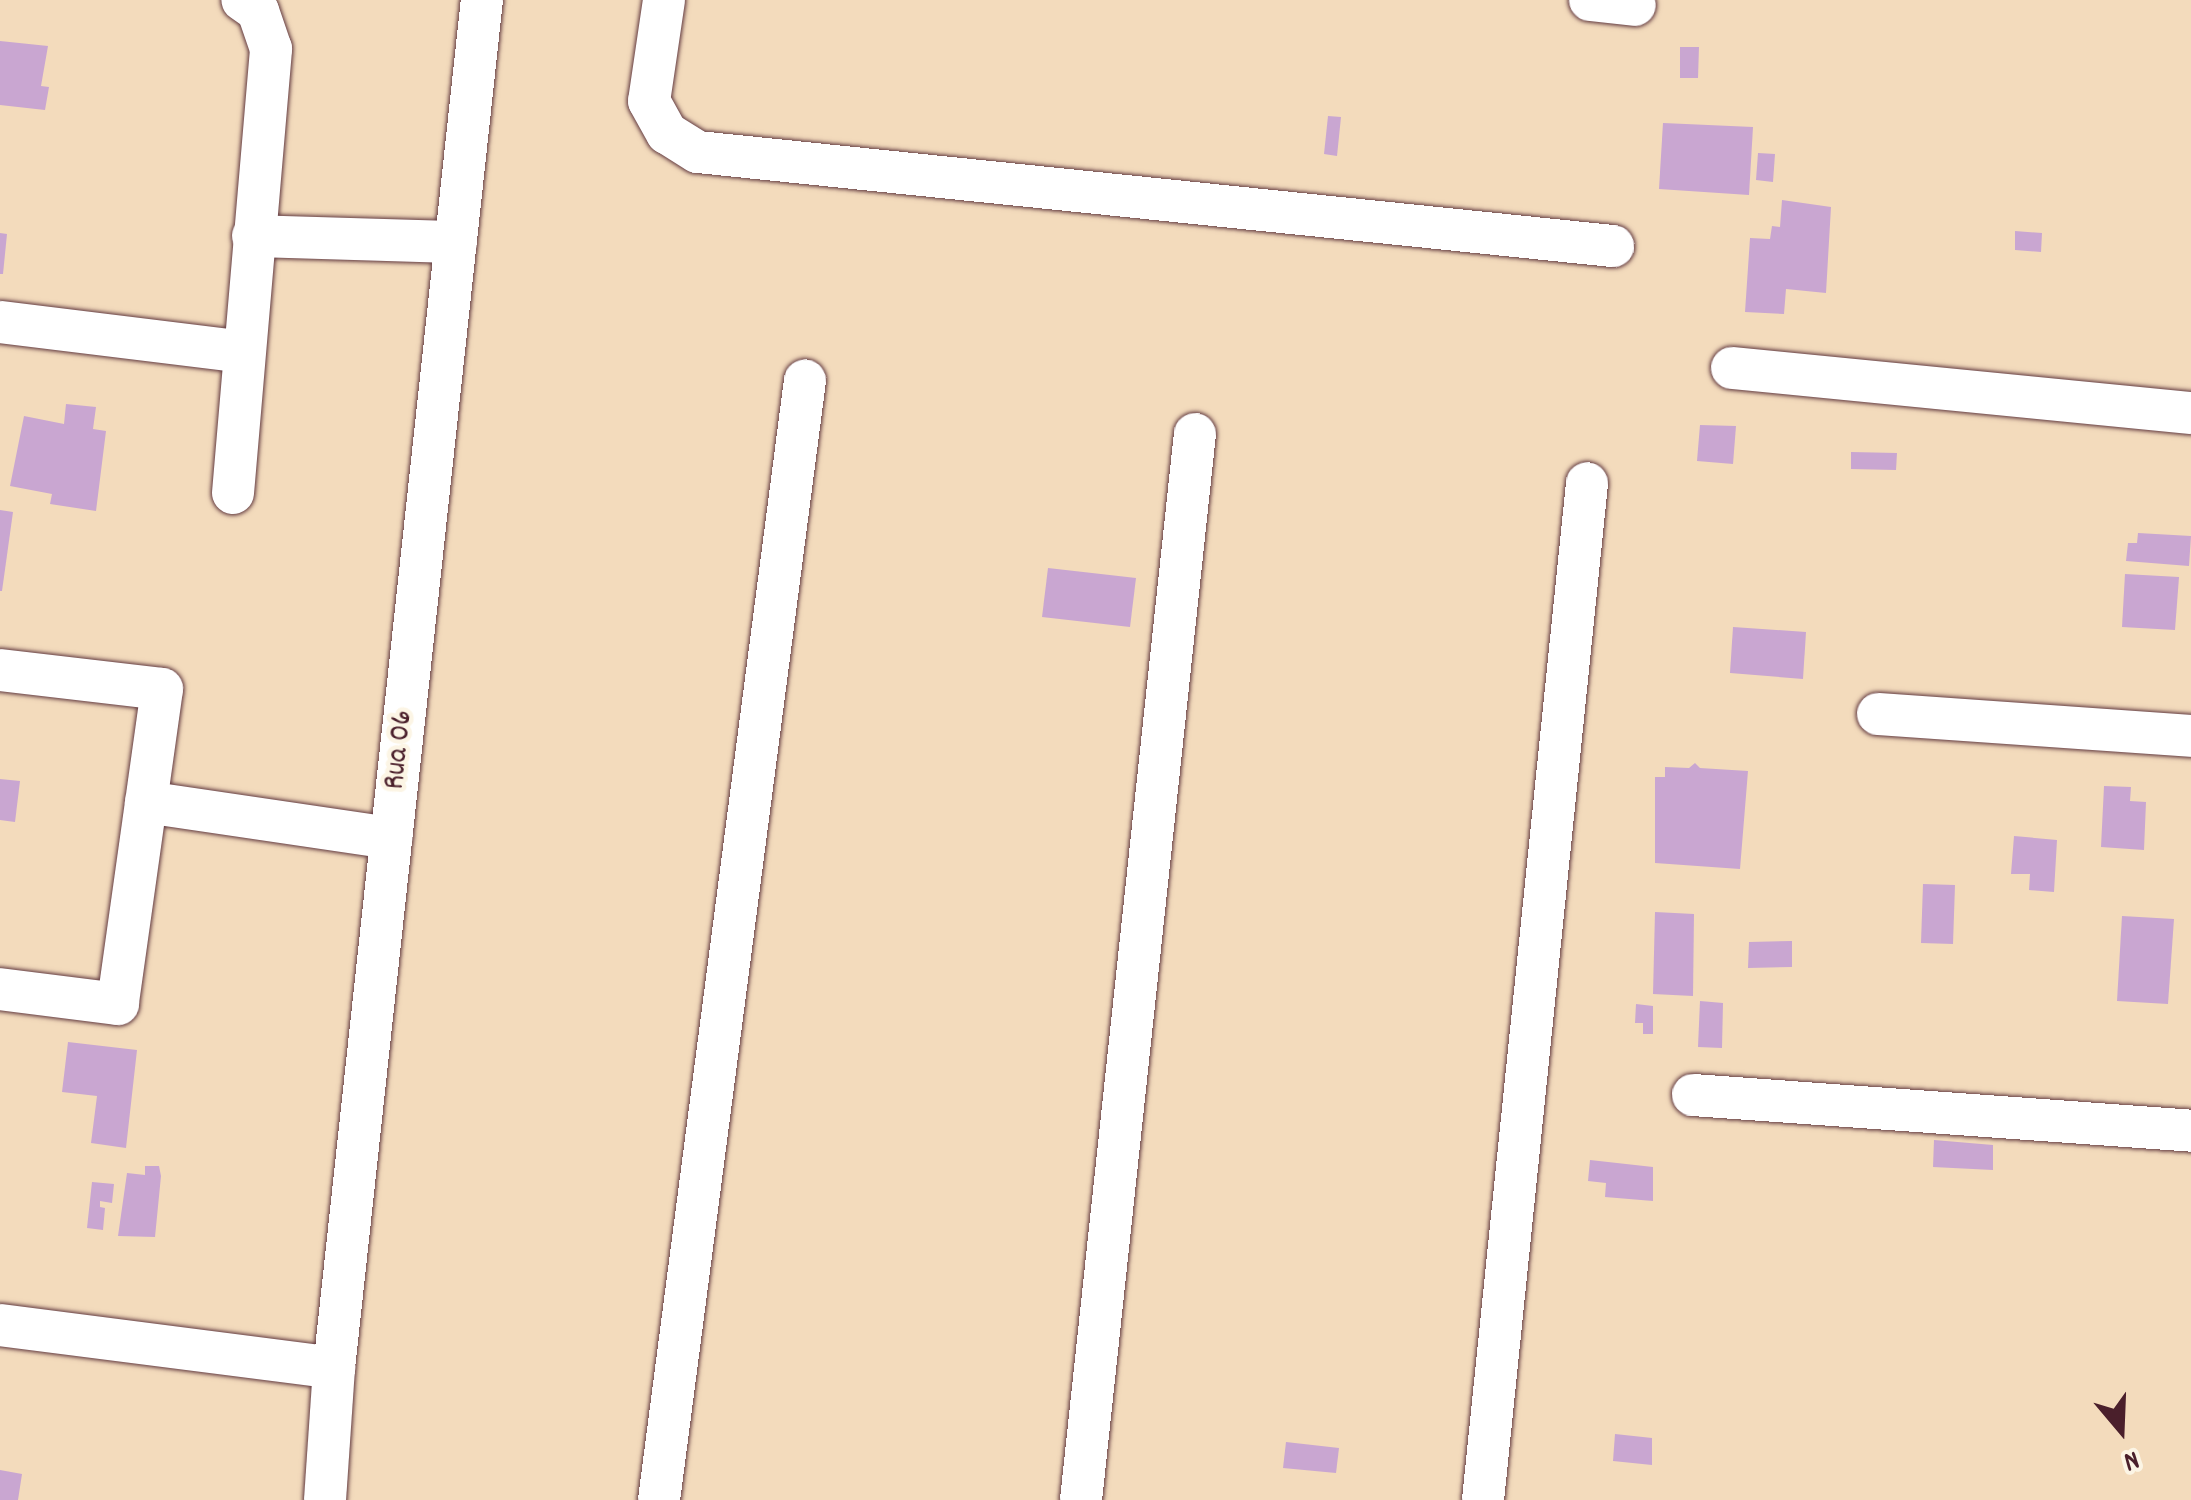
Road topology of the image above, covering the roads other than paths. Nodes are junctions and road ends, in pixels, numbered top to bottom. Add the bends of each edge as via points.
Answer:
1 (242, 0) edge
2 (482, 0) edge
3 (664, 0) edge
4 (1590, 0) edge
5 (1635, 5) dead end
6 (252, 236) junction
7 (456, 242) junction
8 (1613, 246) dead end
9 (0, 322) edge
10 (243, 352) junction
11 (1732, 368) dead end
12 (805, 380) dead end
13 (2191, 414) edge
14 (1195, 434) dead end
15 (1588, 484) dead end
16 (233, 493) dead end
17 (0, 670) edge
18 (1878, 714) dead end
19 (2191, 736) edge
20 (146, 802) junction
21 (391, 838) junction
22 (0, 990) edge
23 (1693, 1096) dead end
24 (2191, 1130) edge
25 (0, 1325) edge
26 (334, 1368) junction
27 (326, 1500) edge
28 (659, 1500) edge
29 (1081, 1500) edge
30 (1483, 1500) edge

1 - 6 street via 258,11 271,49
2 - 7 street, Rua 06
3 - 8 street via 649,101 667,132 698,152
4 - 5 street
6 - 7 street
6 - 10 street
7 - 21 street, Rua 06
9 - 10 street
10 - 16 street
11 - 13 street
12 - 28 street
14 - 29 street
15 - 30 street
17 - 20 street via 162,689
18 - 19 street
20 - 21 street
20 - 22 street via 118,1004
21 - 26 street, Rua 06
23 - 24 street
25 - 26 street
26 - 27 street, Rua 06

